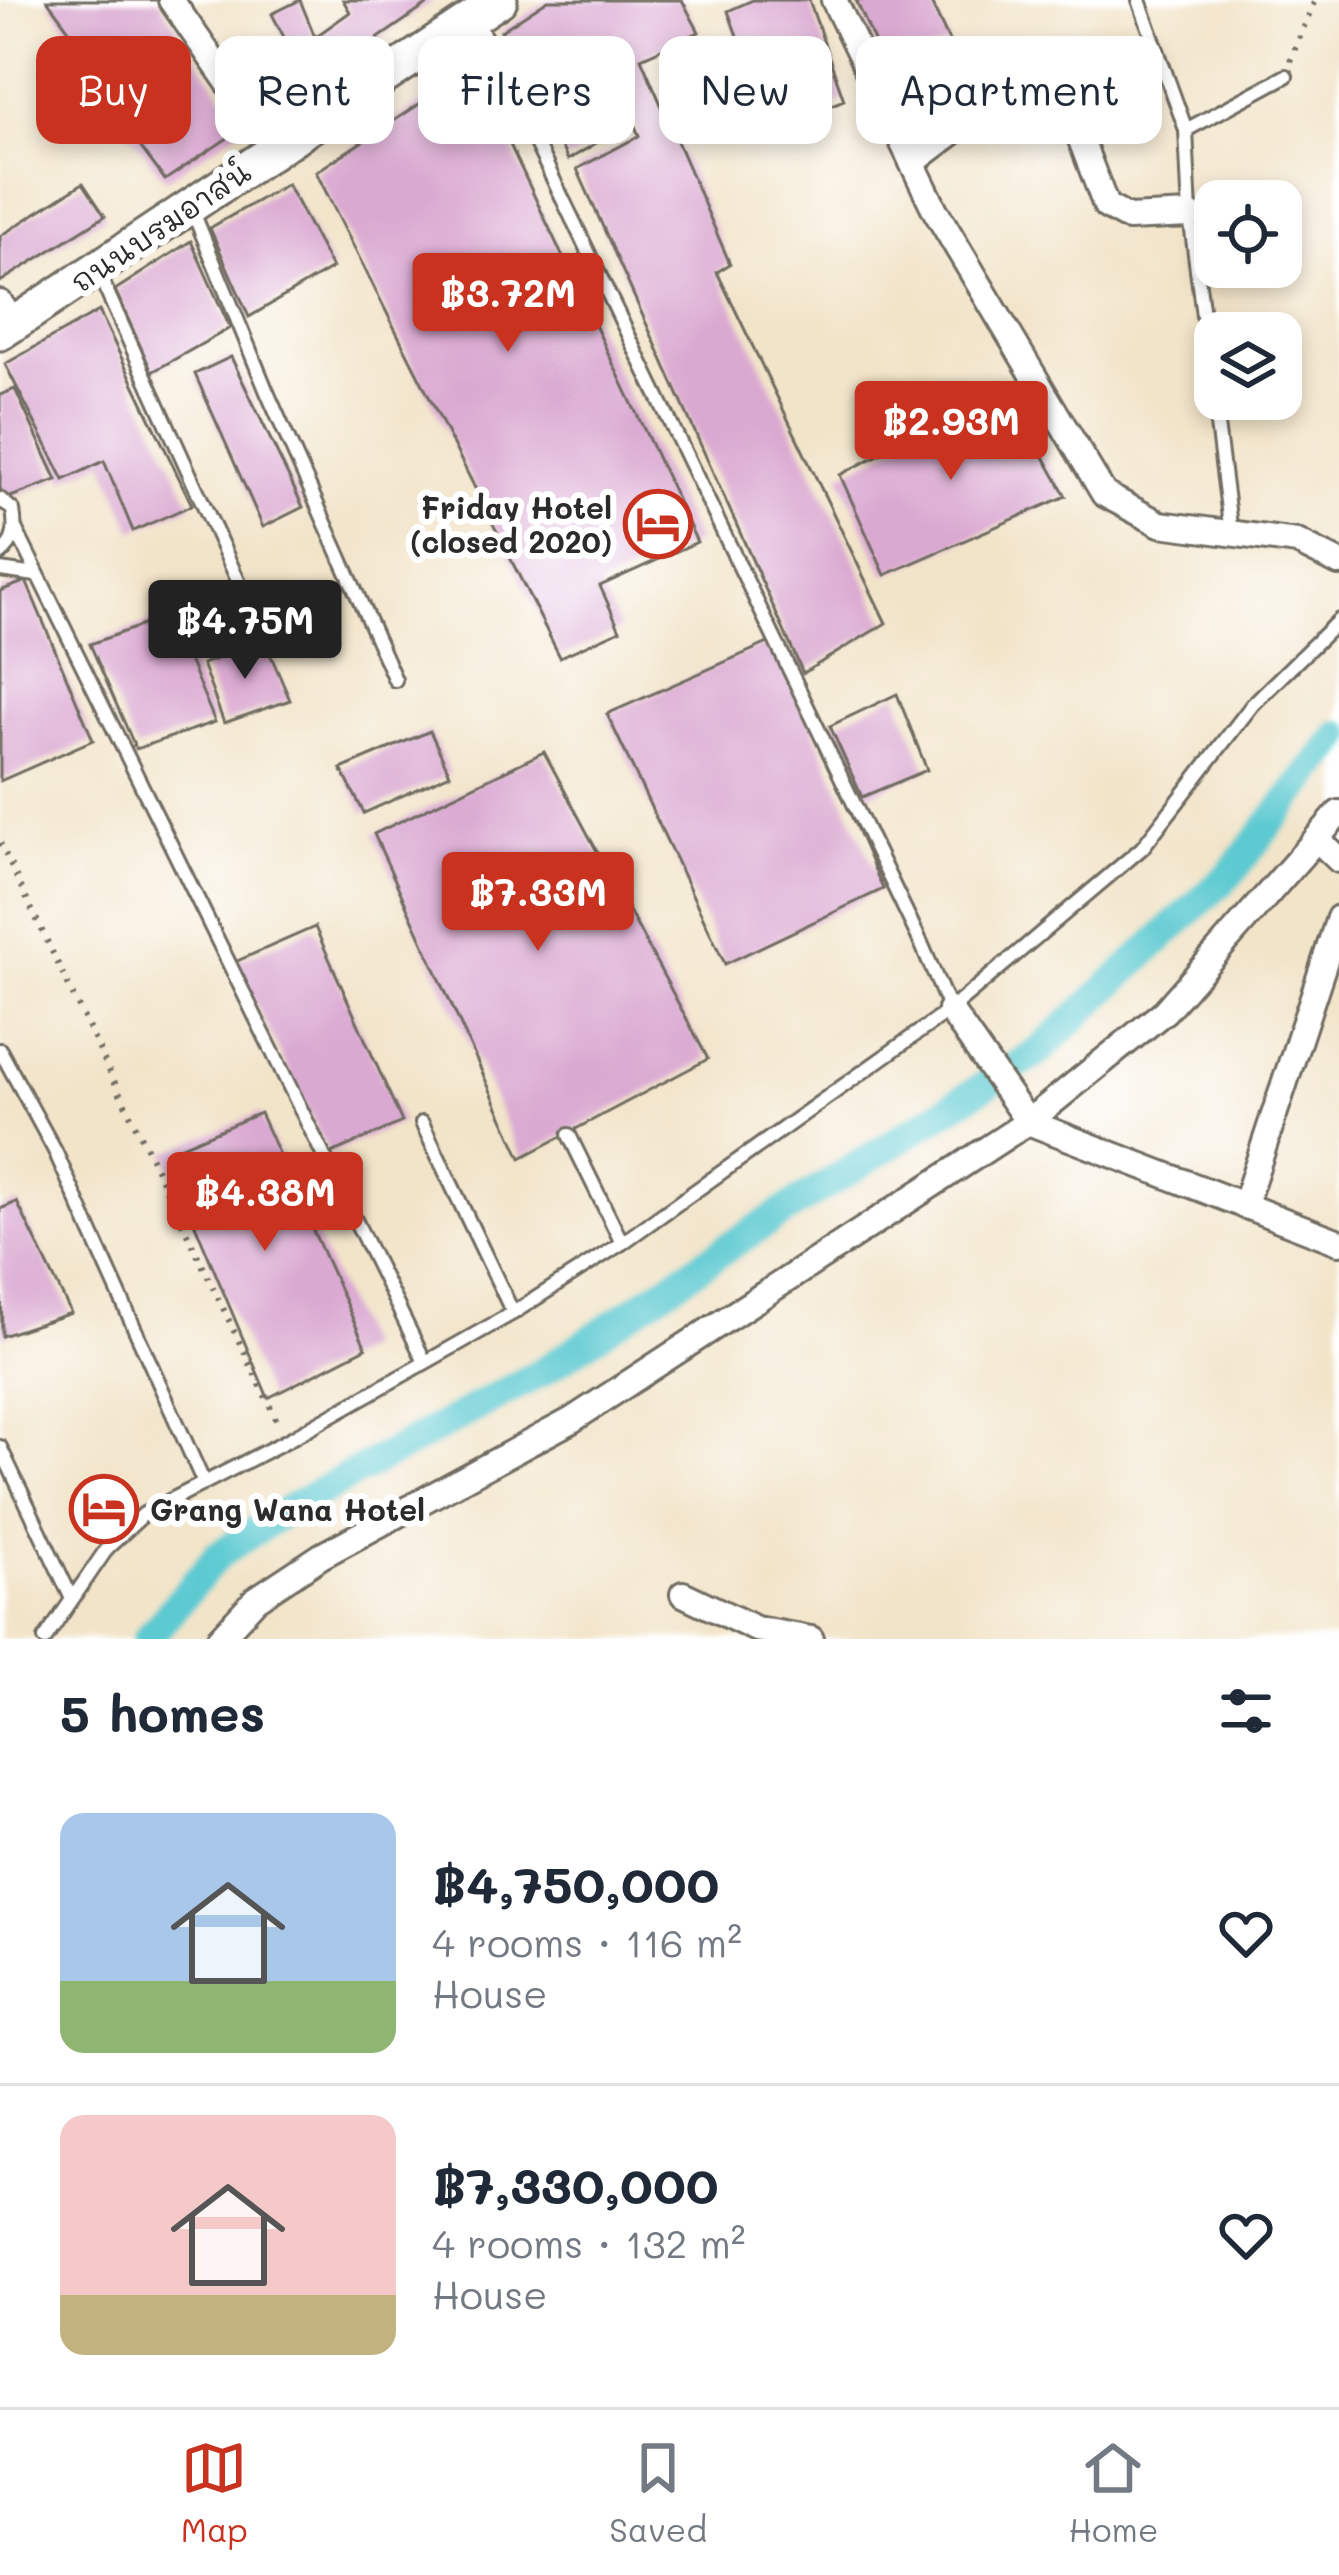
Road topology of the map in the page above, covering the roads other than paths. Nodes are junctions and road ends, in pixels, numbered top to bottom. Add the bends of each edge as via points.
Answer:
1 (171, 0) edge
2 (834, 0) edge
3 (1139, 0) edge
4 (488, 9) edge
5 (1286, 76) road end
6 (1186, 130) junction
7 (275, 150) junction
8 (912, 163) junction
9 (190, 206) junction
10 (1190, 215) junction
11 (97, 268) junction
12 (5, 320) edge
13 (0, 499) edge
14 (16, 530) junction
15 (1231, 533) junction
16 (0, 554) edge
17 (1339, 563) edge
18 (0, 570) edge
19 (36, 575) junction
20 (1339, 620) edge
21 (260, 629) dead end
22 (394, 680) dead end
23 (1339, 812) edge
24 (1317, 839) junction
25 (1339, 860) edge
26 (1339, 918) edge
27 (950, 1010) junction
28 (0, 1050) edge
29 (1028, 1122) junction
30 (422, 1123) dead end
31 (569, 1135) dead end
32 (1244, 1205) junction
33 (1339, 1242) edge
34 (622, 1244) junction
35 (513, 1313) junction
36 (425, 1362) junction
37 (0, 1447) edge
38 (203, 1481) junction
39 (682, 1594) dead end
40 (71, 1598) junction
41 (45, 1639) edge
42 (219, 1639) edge
43 (811, 1639) edge

1 - 7 street
2 - 8 street
3 - 6 lane
4 - 7 main road, ถนนบรมอาสน์
4 - 27 lane
5 - 6 lane
6 - 10 lane
7 - 9 main road, ถนนบรมอาสน์
8 - 10 street via 1015,85 1036,80 1062,90 1106,206 1128,218
8 - 15 street via 1104,494 1160,524
9 - 11 main road, ถนนบรมอาสน์
9 - 22 lane
10 - 15 lane
11 - 12 main road, ถนนบรมอาสน์
11 - 21 lane
13 - 14 lane via 13,510
14 - 16 lane
14 - 19 lane
15 - 17 street via 1297,542
18 - 19 lane
19 - 36 lane
20 - 27 lane via 1253,704 1142,848
23 - 24 street
24 - 25 street
24 - 29 street via 1165,1011
26 - 32 street
27 - 29 street
27 - 34 lane
28 - 38 lane via 55,1151
29 - 32 street
29 - 42 street via 572,1420 321,1556 256,1599
30 - 35 lane
31 - 34 lane
32 - 33 street
34 - 35 lane
35 - 36 lane
36 - 38 lane
37 - 40 lane
38 - 40 lane via 144,1514
39 - 43 street via 756,1629
40 - 41 lane

